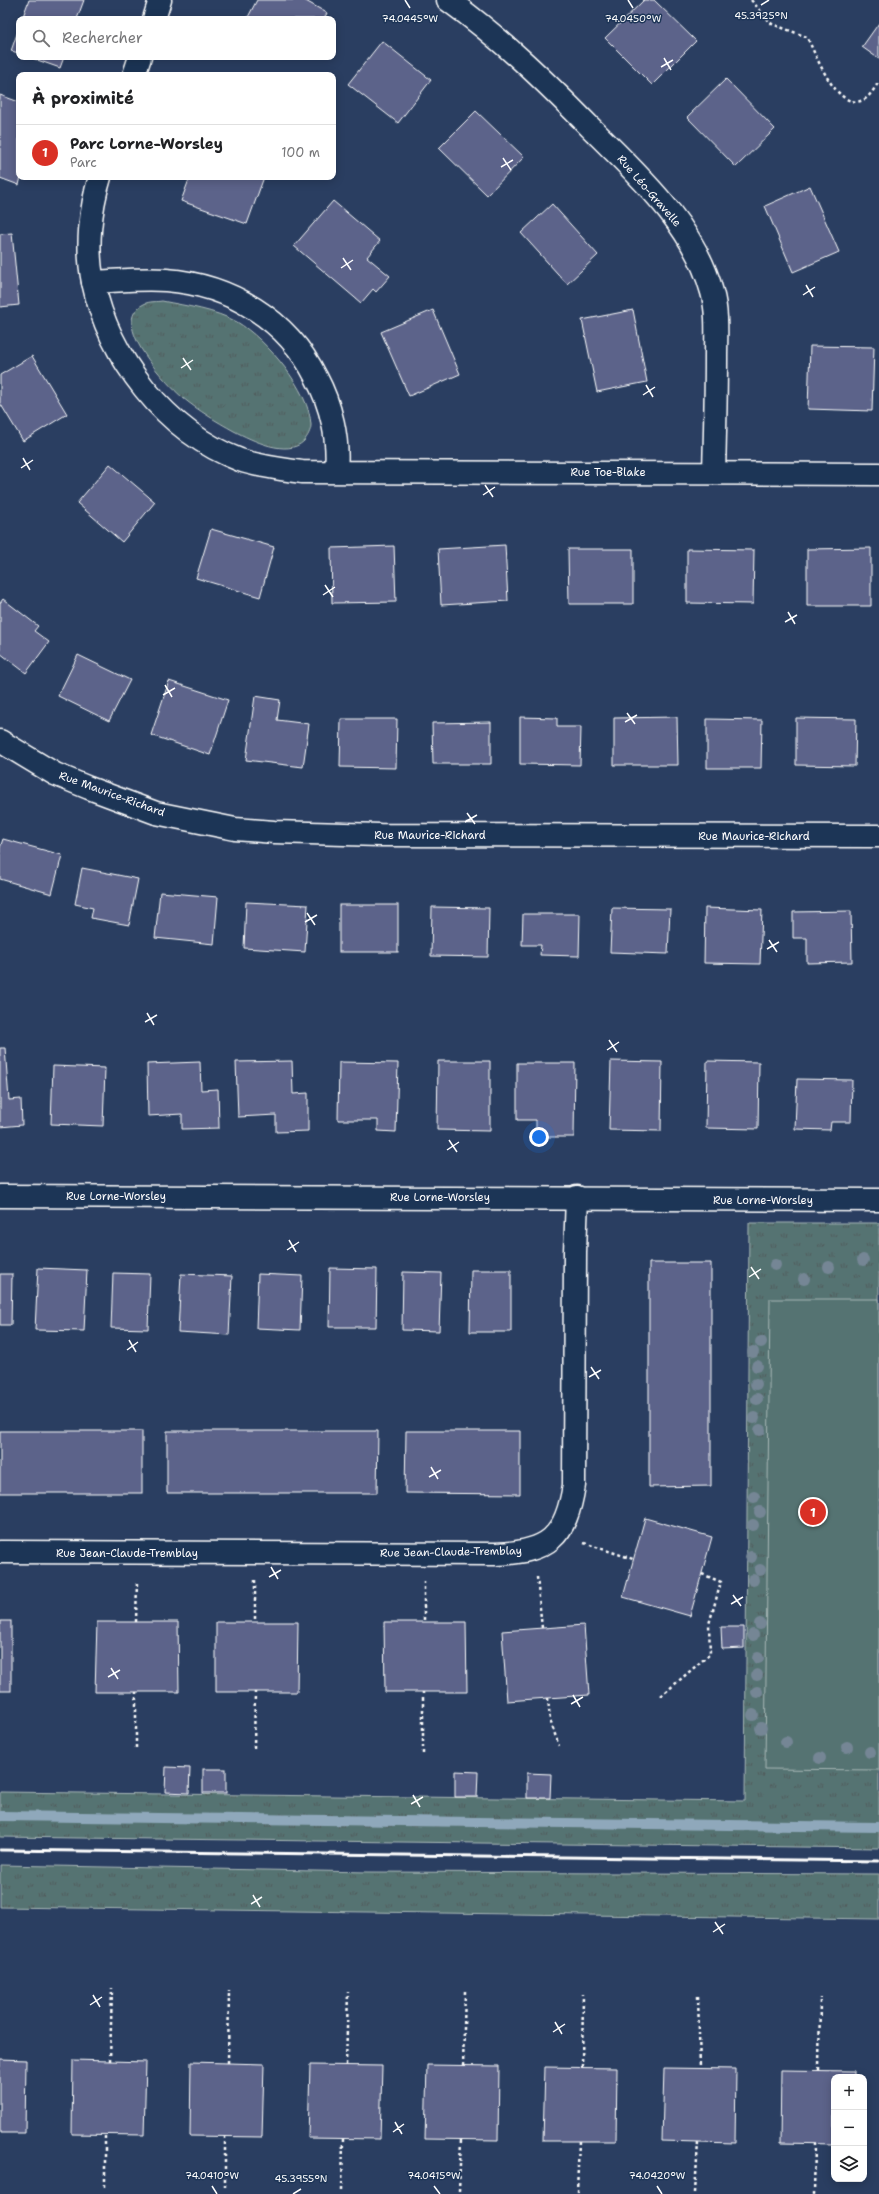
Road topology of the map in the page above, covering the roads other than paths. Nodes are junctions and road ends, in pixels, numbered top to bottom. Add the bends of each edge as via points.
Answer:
1 (160, 0) edge
2 (448, 0) edge
3 (155, 16) edge
4 (139, 60) edge
5 (135, 72) edge
6 (99, 180) edge
7 (93, 282) junction
8 (336, 470) junction
9 (714, 473) junction
10 (879, 474) edge
11 (0, 741) edge
12 (879, 836) edge
13 (0, 1196) edge
14 (577, 1197) junction
15 (879, 1200) edge
16 (0, 1552) edge

1 - 3 street
2 - 9 street, Rue Léo-Gravelle via 522,59 560,96 634,171 685,232 706,275 715,313
4 - 5 street
6 - 7 street, Rue Toe-Blake via 92,212 90,240
7 - 8 street, Rue Toe-Blake via 109,332 124,358 141,383 183,428 239,460 266,468 302,472
7 - 8 street via 166,280 209,288 237,298 260,311 281,328 299,348 322,388 336,440
8 - 9 street, Rue Toe-Blake
9 - 10 street, Rue Toe-Blake
11 - 12 street, Rue Maurice-Richard via 55,774 89,788 156,813 235,829 388,835
13 - 14 street, Rue Lorne-Worsley
14 - 15 street, Rue Lorne-Worsley
14 - 16 street, Rue Jean-Claude-Tremblay via 574,1485 571,1506 565,1522 557,1534 546,1543 524,1552 495,1554

